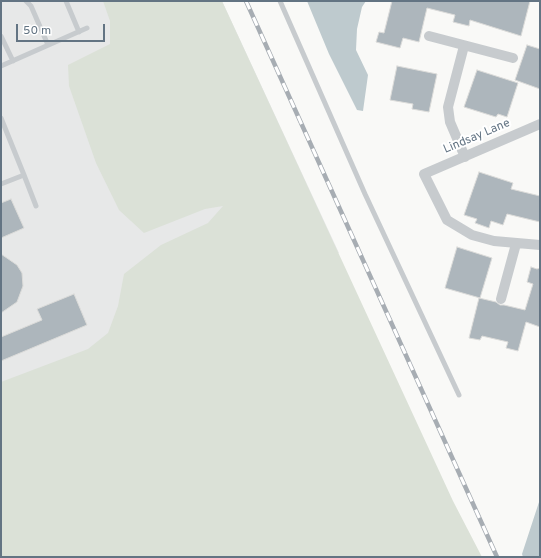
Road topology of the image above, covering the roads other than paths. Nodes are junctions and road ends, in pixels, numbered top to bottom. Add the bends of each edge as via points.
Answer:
1 (26, 1) edge
2 (66, 1) edge
3 (280, 1) edge
4 (87, 28) dead end
5 (79, 32) junction
6 (1, 36) edge
7 (428, 36) dead end
8 (48, 45) junction
9 (464, 46) junction
10 (513, 58) dead end
11 (13, 61) junction
12 (1, 66) edge
13 (1, 118) edge
14 (540, 124) edge
15 (465, 157) junction
16 (24, 175) junction
17 (1, 184) edge
18 (36, 206) dead end
19 (516, 244) junction
20 (540, 245) edge
21 (501, 299) dead end
22 (460, 395) dead end

1 - 8 lane via 31,6
2 - 5 lane
3 - 22 lane via 365,194
4 - 5 lane
5 - 8 lane
6 - 11 lane
7 - 9 street
8 - 11 lane
9 - 10 street
9 - 15 street via 448,107 450,122
11 - 12 lane
13 - 16 lane
14 - 15 street, Lindsay Lane
15 - 19 street, Lindsay Lane via 424,174 447,220 472,235
16 - 17 lane
16 - 18 lane
19 - 20 street
19 - 21 street

